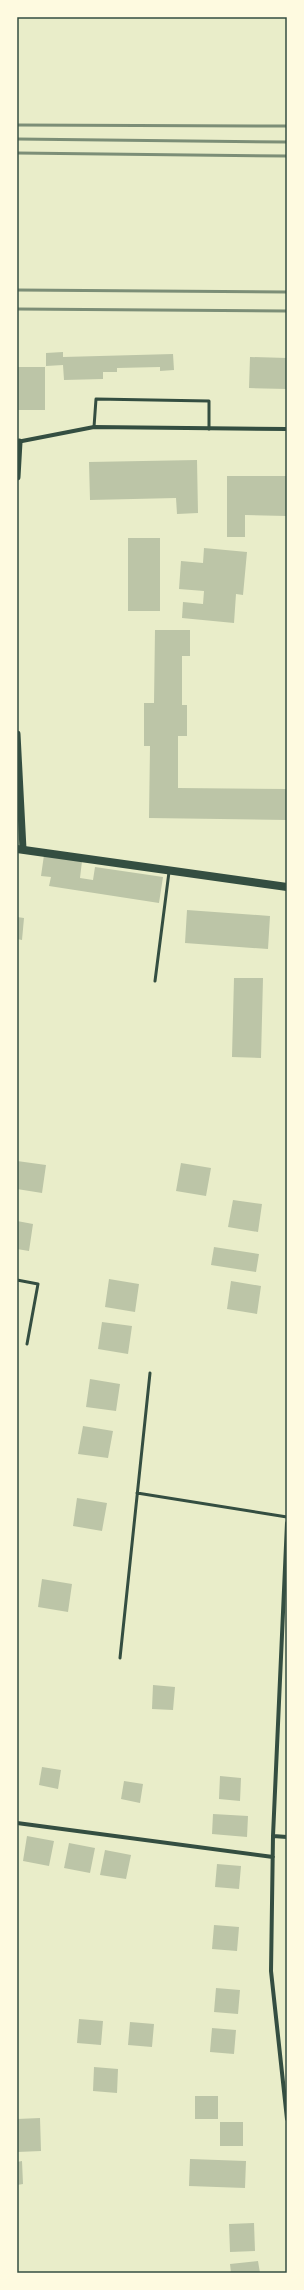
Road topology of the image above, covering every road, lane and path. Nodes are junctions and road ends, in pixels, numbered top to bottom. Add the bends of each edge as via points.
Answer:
1 (94, 427) junction
2 (210, 429) junction
3 (287, 429) edge
4 (18, 442) edge
5 (17, 477) edge
6 (17, 734) edge
7 (20, 849) edge
8 (169, 870) junction
9 (287, 887) edge
10 (155, 981) dead end
11 (17, 1280) edge
12 (28, 1344) dead end
13 (150, 1374) dead end
14 (137, 1494) junction
15 (287, 1517) edge
16 (287, 1523) edge
17 (286, 1585) edge
18 (120, 1658) dead end
19 (17, 1823) edge
20 (273, 1836) junction
21 (287, 1837) edge
22 (273, 1857) junction
23 (287, 2119) edge

1 - 2 street
1 - 2 lane via 96,399 208,401
1 - 4 street
2 - 3 street
4 - 5 street
6 - 7 street
7 - 8 main road
8 - 9 main road
8 - 10 lane
11 - 12 lane via 38,1284
13 - 14 lane
14 - 15 lane
14 - 18 lane
16 - 17 street
17 - 20 street
19 - 22 street
20 - 21 street
20 - 22 street
22 - 23 street via 271,1971

